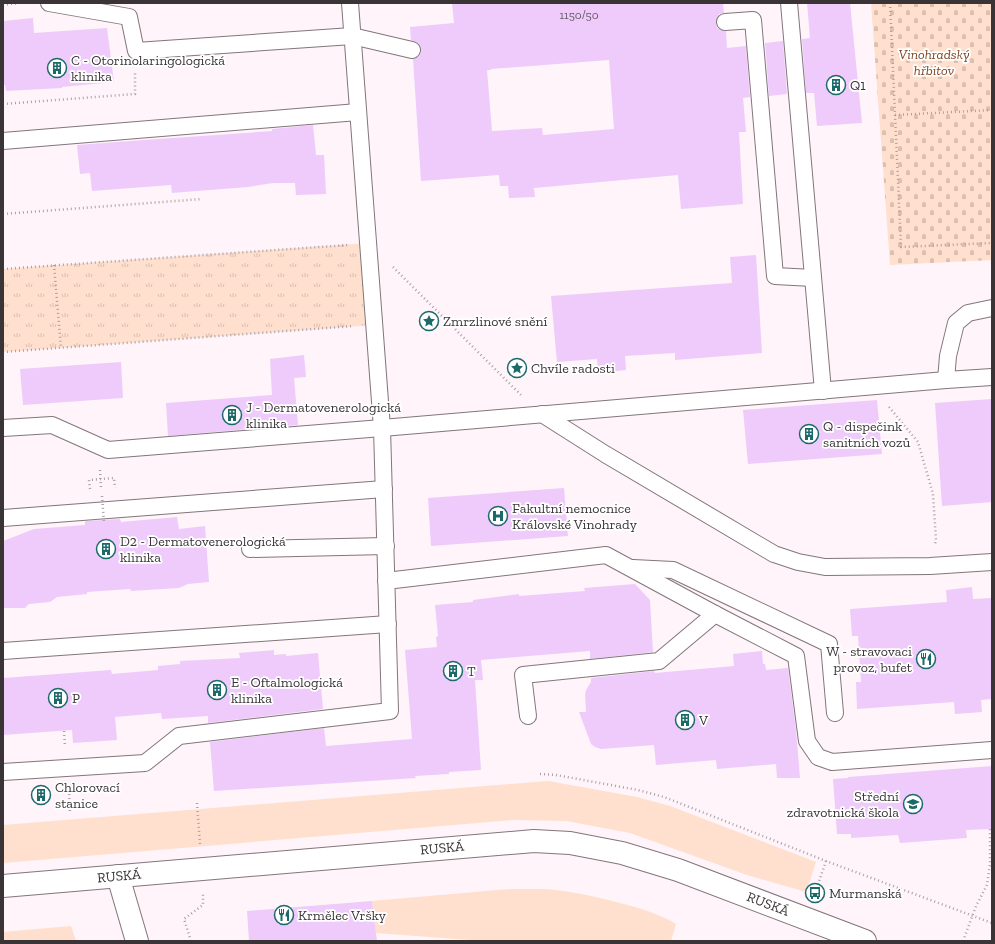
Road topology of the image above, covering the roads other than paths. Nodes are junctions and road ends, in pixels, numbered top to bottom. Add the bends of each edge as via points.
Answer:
1 (49, 3) edge
2 (350, 3) edge
3 (788, 3) edge
4 (725, 22) dead end
5 (352, 36) junction
6 (412, 50) dead end
7 (358, 112) junction
8 (3, 141) edge
9 (813, 278) junction
10 (992, 308) edge
11 (992, 377) edge
12 (946, 380) junction
13 (823, 391) junction
14 (542, 414) junction
15 (3, 428) edge
16 (382, 428) junction
17 (384, 489) junction
18 (3, 518) edge
19 (386, 546) junction
20 (250, 549) dead end
21 (992, 562) edge
22 (630, 568) junction
23 (386, 581) junction
24 (714, 614) junction
25 (388, 624) junction
26 (3, 651) edge
27 (836, 713) dead end
28 (528, 716) dead end
29 (992, 750) edge
30 (3, 772) edge
31 (118, 876) junction
32 (3, 886) edge
33 (137, 941) edge
34 (865, 941) edge

1 - 5 lane via 129,17 136,51
2 - 5 lane
3 - 9 lane
4 - 9 lane via 753,20 775,276
5 - 6 lane
5 - 7 lane
7 - 8 lane
7 - 16 lane
9 - 13 lane
10 - 12 lane via 968,313 956,323 948,356
11 - 12 lane
12 - 13 lane
13 - 14 lane
14 - 16 lane
14 - 21 lane via 774,554 798,562 826,567 930,566
15 - 16 lane via 52,425 108,450
16 - 17 lane
17 - 18 lane
17 - 19 lane
19 - 20 lane
19 - 23 lane
22 - 23 lane via 606,555
22 - 24 lane
22 - 27 lane via 673,570 829,644
23 - 25 lane
24 - 28 lane via 659,661 523,675
24 - 29 lane via 796,656 807,741 818,758 832,762
25 - 26 lane
25 - 30 lane via 390,711 179,736 145,763
31 - 32 street, RUSKÁ
31 - 33 street
31 - 34 street, RUSKÁ via 534,841 570,843 678,870

